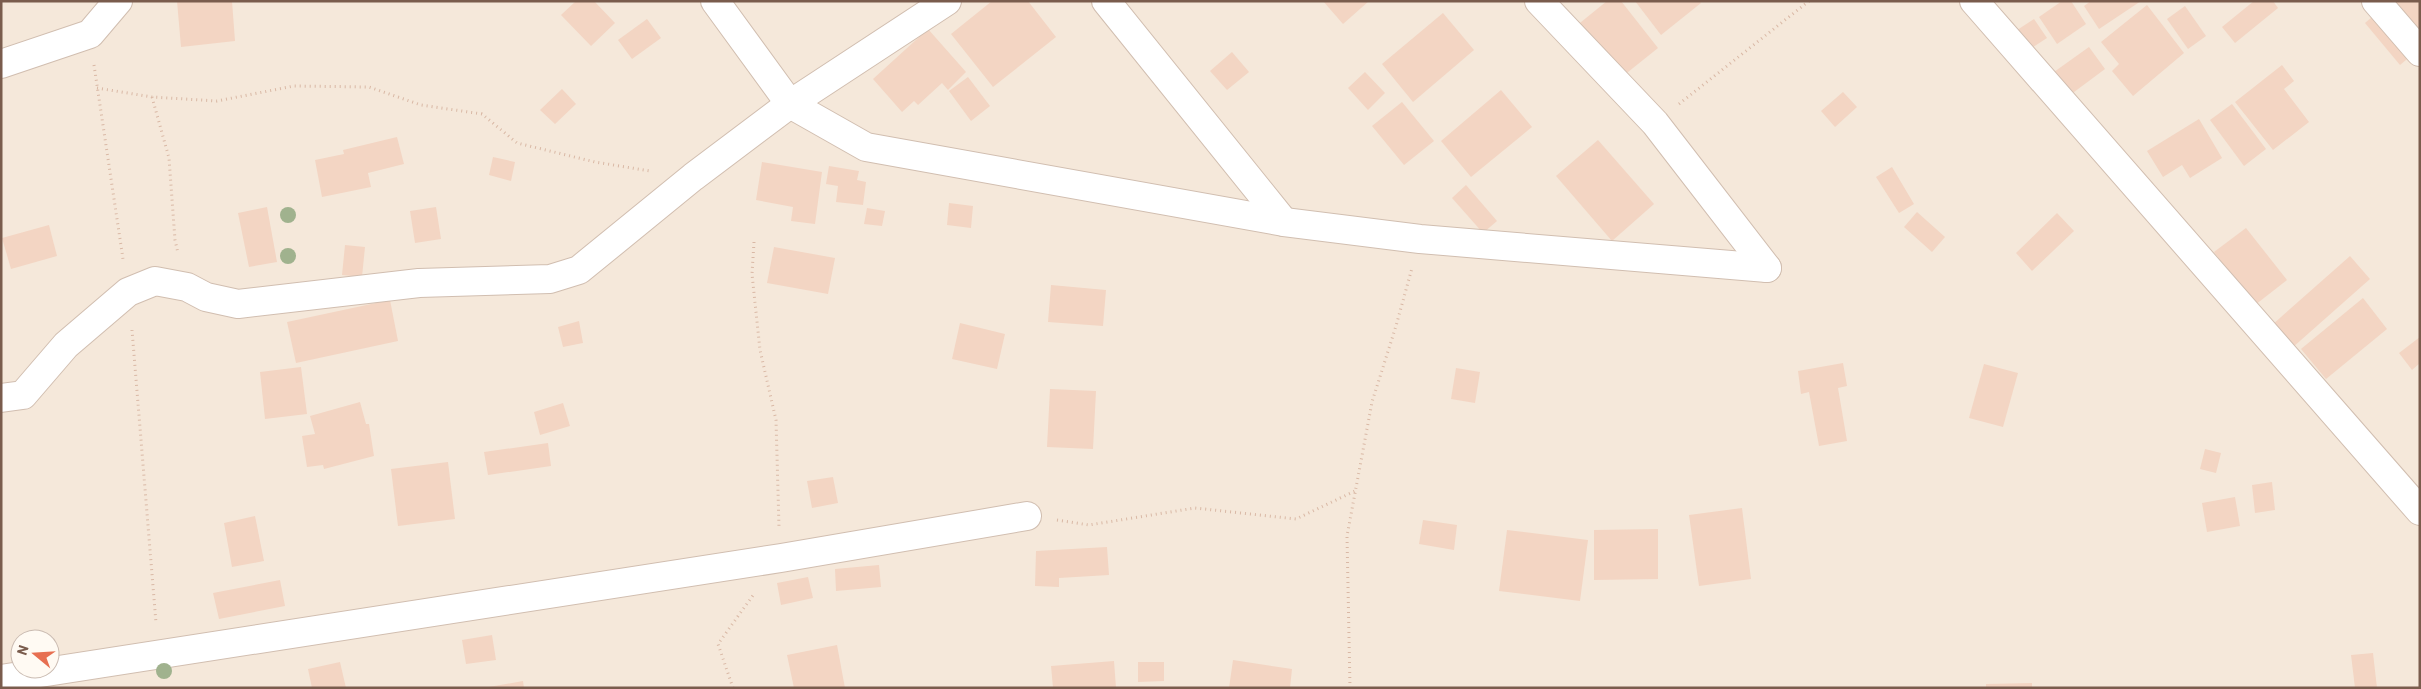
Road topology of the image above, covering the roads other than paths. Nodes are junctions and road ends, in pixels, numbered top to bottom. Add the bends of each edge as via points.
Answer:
1 (118, 1) edge
2 (715, 1) edge
3 (947, 1) edge
4 (1106, 1) edge
5 (1539, 1) edge
6 (1974, 1) edge
7 (2376, 1) edge
8 (2420, 52) edge
9 (1, 64) edge
10 (790, 104) junction
11 (1284, 222) junction
12 (1, 398) edge
13 (2420, 510) edge
14 (1028, 516) road end
15 (1, 679) edge

1 - 9 street via 90,34
2 - 10 street
3 - 10 street
4 - 11 street
5 - 11 street via 1655,123 1767,268 1420,239
6 - 13 street
7 - 8 street
10 - 11 street via 866,147
10 - 12 street via 693,177 579,270 550,279 419,283 238,304 206,297 187,287 155,281 128,292 66,345 23,395
14 - 15 street via 781,558

